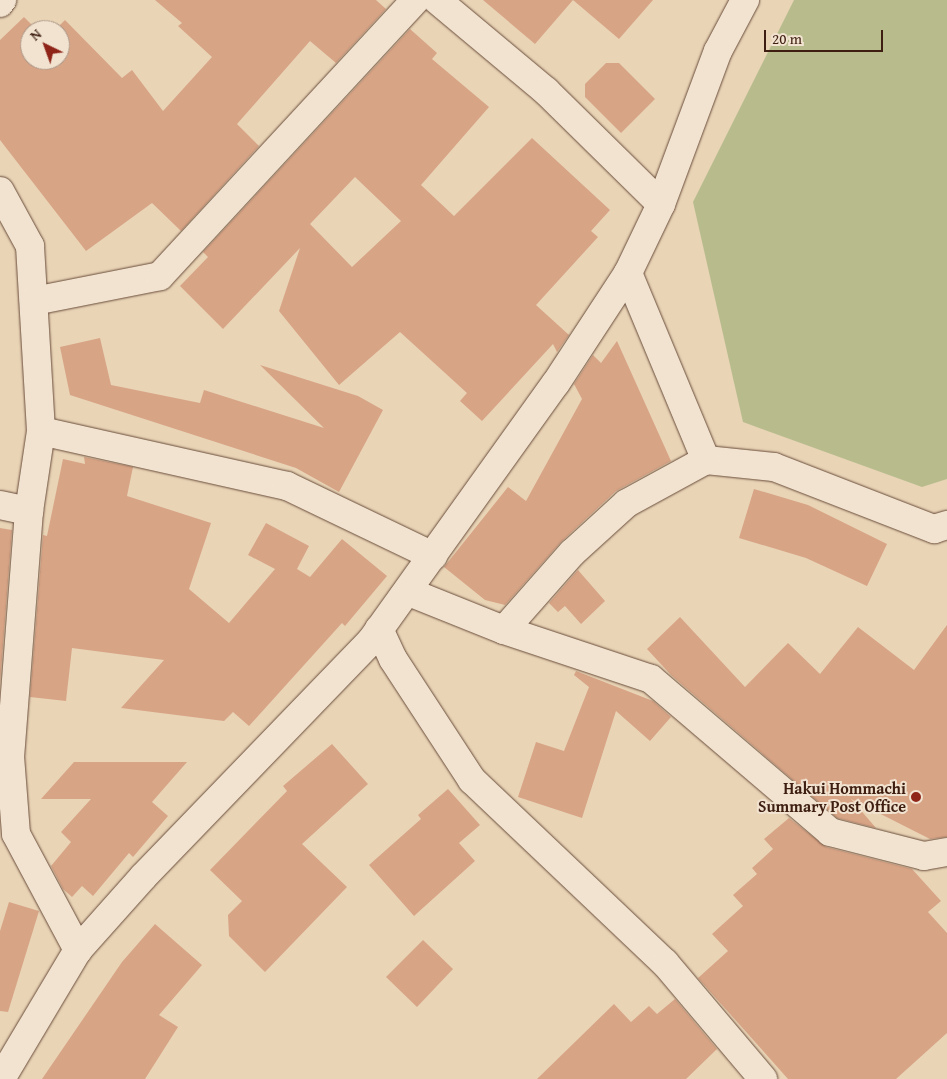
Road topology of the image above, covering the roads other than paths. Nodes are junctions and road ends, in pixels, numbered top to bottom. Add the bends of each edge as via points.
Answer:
1 (416, 0) edge
2 (437, 0) edge
3 (746, 0) edge
4 (0, 191) edge
5 (661, 204) junction
6 (628, 273) junction
7 (34, 301) junction
8 (41, 431) junction
9 (706, 460) junction
10 (0, 505) edge
11 (29, 510) junction
12 (947, 525) edge
13 (433, 556) junction
14 (409, 592) junction
15 (379, 629) junction
16 (504, 630) junction
17 (947, 852) edge
18 (78, 950) junction
19 (1, 1079) edge
20 (763, 1079) edge

1 - 7 street via 160,276
2 - 5 street via 546,91
3 - 5 street via 718,51
4 - 7 street via 30,246
5 - 6 street
6 - 9 street
6 - 13 street via 556,383
7 - 8 street
8 - 11 street
8 - 13 street via 288,486
9 - 12 street via 774,467 934,529
9 - 16 street via 627,503 572,553
10 - 11 street
11 - 18 street via 10,756 16,834
13 - 14 street
14 - 15 street
14 - 16 street
15 - 18 street via 143,876
15 - 20 street via 393,659 472,780 665,964
16 - 17 street via 650,679 830,832 924,856
18 - 19 street

